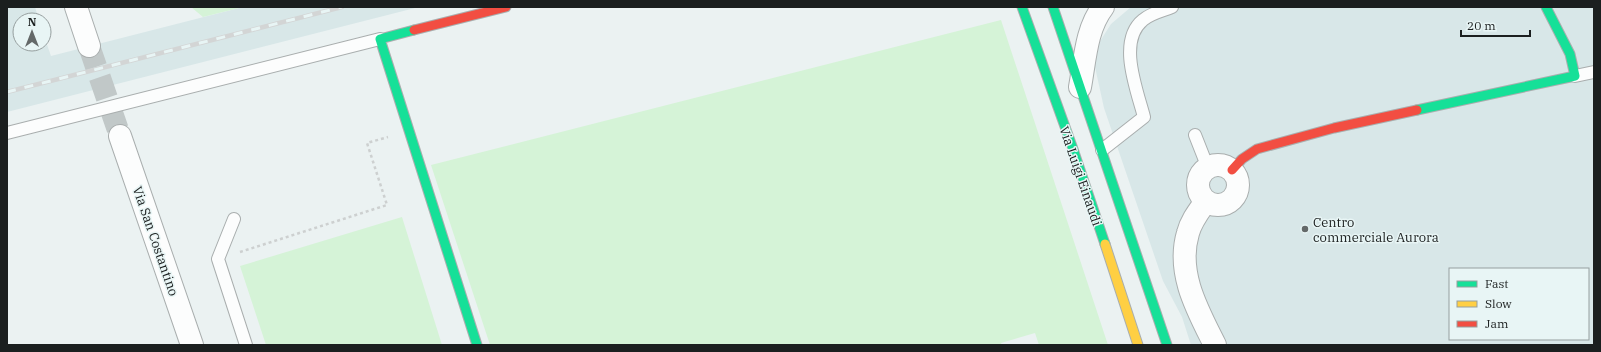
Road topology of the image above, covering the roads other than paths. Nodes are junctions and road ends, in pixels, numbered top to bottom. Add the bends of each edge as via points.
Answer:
1 (76, 7) edge
2 (506, 7) edge
3 (1022, 7) edge
4 (1053, 7) edge
5 (1103, 7) edge
6 (1172, 7) edge
7 (1546, 7) edge
8 (380, 39) junction
9 (89, 46) tunnel mouth
10 (1594, 72) edge
11 (1575, 76) junction
12 (1080, 87) junction
13 (7, 133) edge
14 (1195, 135) dead end
15 (120, 136) tunnel mouth
16 (1102, 150) junction
17 (1208, 168) junction
18 (1232, 170) junction
19 (1206, 201) junction
20 (234, 219) dead end
21 (192, 345) edge
22 (246, 345) edge
23 (477, 345) edge
24 (1138, 345) edge
25 (1168, 345) edge
26 (1215, 345) edge

1 - 9 street
2 - 8 street
3 - 24 street, Via Luigi Einaudi via 1073,149
4 - 12 street
5 - 12 street via 1092,27
6 - 16 lane via 1143,20 1136,29 1130,49 1130,61 1144,116
7 - 11 street via 1570,54
8 - 13 lane
8 - 23 street
10 - 11 lane
11 - 18 street via 1334,128 1249,153
12 - 16 street
14 - 17 lane
15 - 21 street, Via San Costantino
16 - 25 street
17 - 18 street via 1221,165
17 - 19 street via 1203,172 1198,184
18 - 19 street via 1238,182 1235,195 1219,205
19 - 26 street via 1192,221 1185,254 1189,287
20 - 22 lane via 218,260

